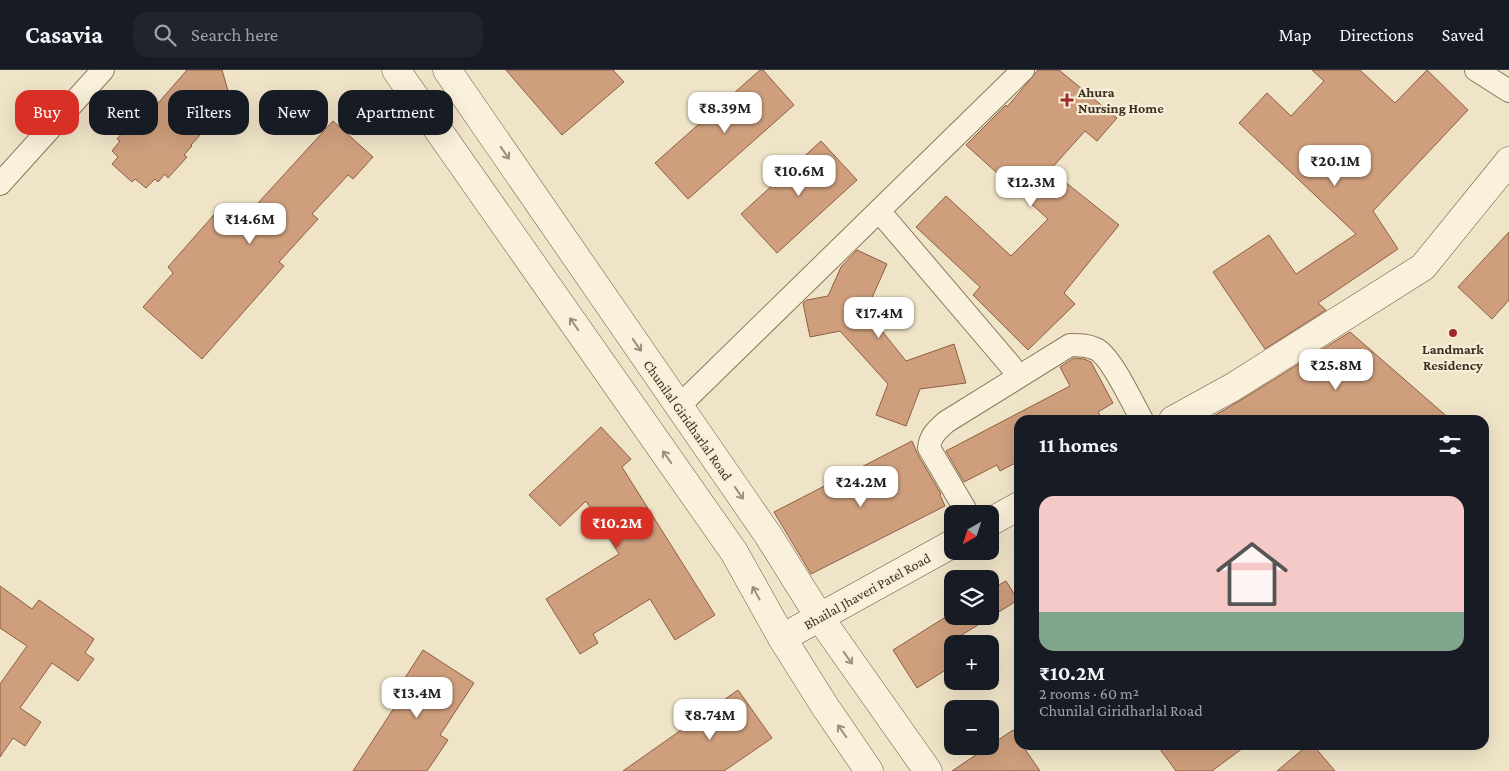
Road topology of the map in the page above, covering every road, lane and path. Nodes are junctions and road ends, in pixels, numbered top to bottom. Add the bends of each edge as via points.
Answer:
1 (103, 70) edge
2 (396, 70) edge
3 (447, 70) edge
4 (1023, 70) edge
5 (1476, 70) edge
6 (1509, 91) edge
7 (1509, 161) edge
8 (0, 184) edge
9 (879, 211) junction
10 (1012, 366) dead end
11 (679, 406) junction
12 (1139, 415) edge
13 (1182, 415) edge
14 (963, 505) edge
15 (1014, 509) edge
16 (999, 517) edge
17 (944, 548) edge
18 (820, 618) junction
19 (782, 638) junction
20 (869, 771) edge
21 (928, 771) edge

1 - 8 street
19 -> 2 main road via 734,552
3 -> 11 main road, Chunilal Giridharlal Road
4 - 9 street
5 - 6 street
7 - 13 main road via 1423,267
9 - 10 street
9 - 11 street
11 -> 18 main road, Chunilal Giridharlal Road via 768,535
12 - 14 street via 1108,358 1098,349 1082,344 1070,345 946,422 930,440 930,448
15 - 16 main road
17 - 18 main road, Bhailal Jhaveri Patel Road
18 - 19 main road, Bhailal Jhaveri Patel Road
18 -> 21 main road, Chunilal Giridharlal Road
20 -> 19 main road

